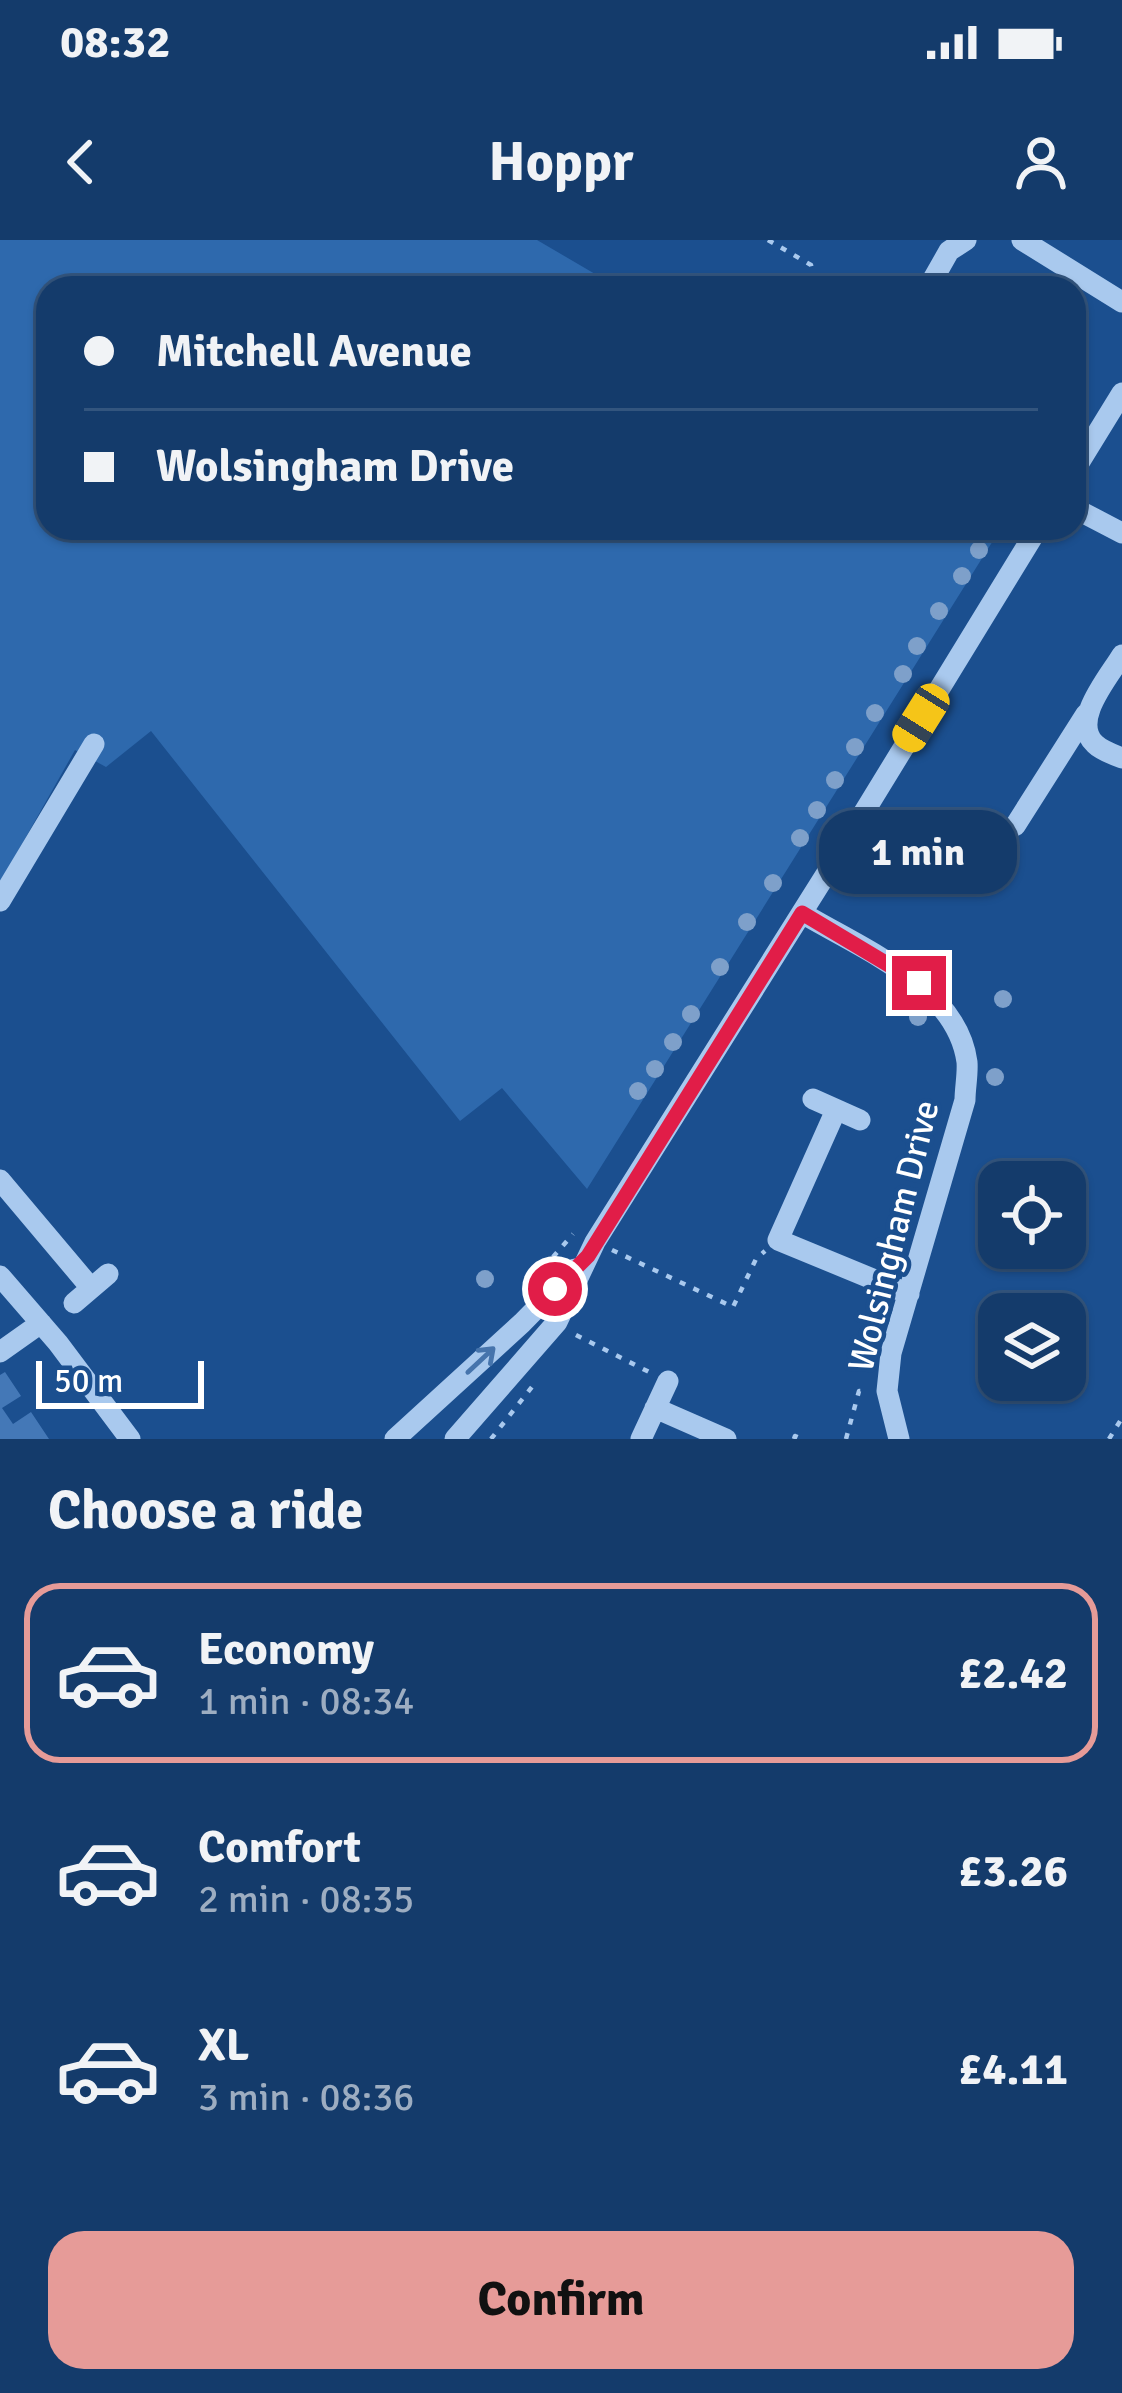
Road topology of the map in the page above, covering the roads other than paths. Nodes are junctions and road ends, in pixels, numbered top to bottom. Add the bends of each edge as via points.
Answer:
1 (966, 240) edge
2 (1022, 240) edge
3 (935, 276) edge
4 (1080, 276) edge
5 (1086, 280) edge
6 (1122, 302) edge
7 (1122, 393) edge
8 (1086, 452) edge
9 (1086, 514) edge
10 (1122, 533) edge
11 (1031, 540) edge
12 (1122, 655) edge
13 (1086, 714) junction
14 (94, 743) dead end
15 (1122, 758) edge
16 (1015, 826) dead end
17 (0, 901) edge
18 (802, 913) junction
19 (813, 1099) dead end
20 (836, 1110) junction
21 (860, 1120) dead end
22 (0, 1180) edge
23 (591, 1249) junction
24 (0, 1276) edge
25 (91, 1288) dead end
26 (909, 1294) junction
27 (40, 1322) junction
28 (0, 1352) edge
29 (668, 1381) road end
30 (655, 1408) junction
31 (130, 1439) edge
32 (395, 1439) edge
33 (455, 1439) edge
34 (641, 1439) edge
35 (726, 1439) edge
36 (899, 1439) edge

1 - 3 street
2 - 4 street
5 - 6 street
7 - 8 street
9 - 10 street
11 - 18 street
12 - 13 street
13 - 15 street via 1094,744
13 - 16 street
14 - 17 street
18 - 23 street
18 - 26 street, Wolsingham Drive via 919,983 953,1020 967,1062 964,1100
19 - 20 street
20 - 21 street
20 - 26 street via 778,1240
22 - 25 street
32 -> 23 street
23 - 33 street via 557,1322
24 - 27 street
26 - 36 street, Wolsingham Drive via 887,1391
27 - 28 street
27 - 31 street
29 - 30 street
30 - 34 street
30 - 35 street

